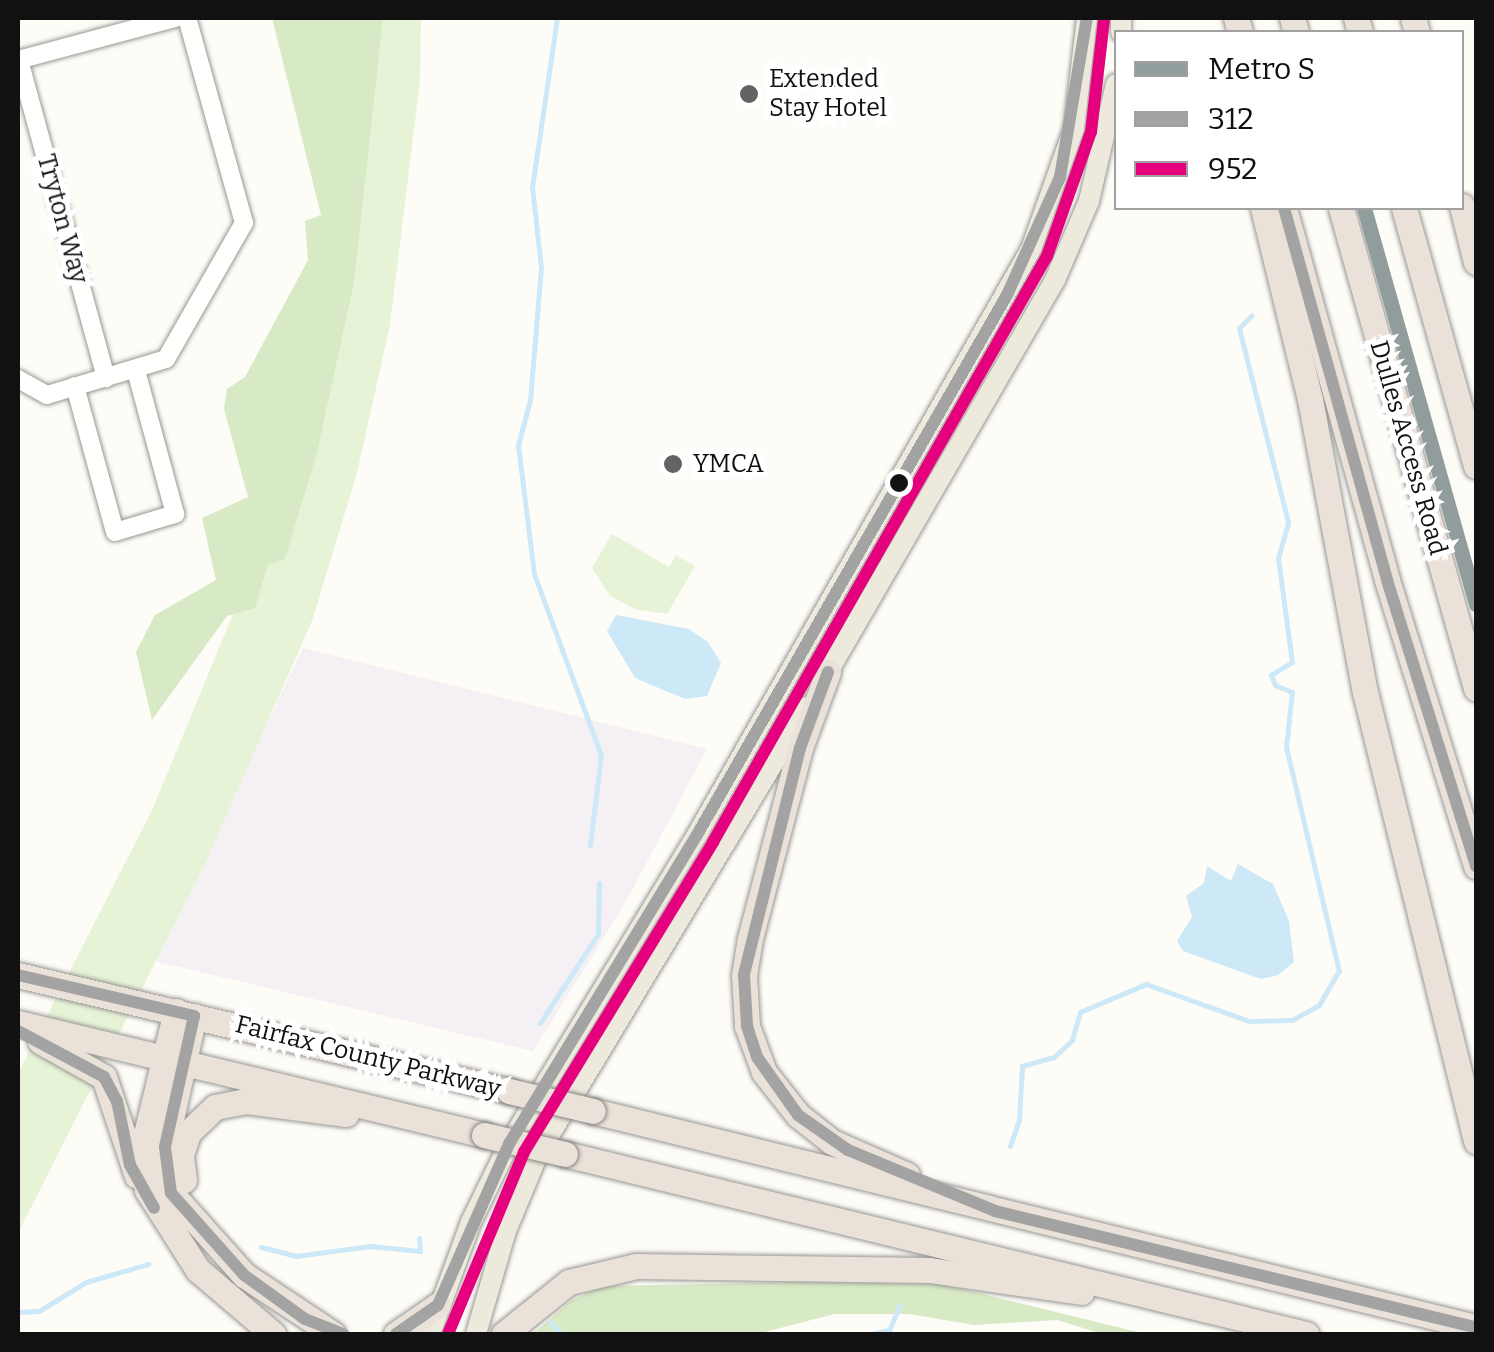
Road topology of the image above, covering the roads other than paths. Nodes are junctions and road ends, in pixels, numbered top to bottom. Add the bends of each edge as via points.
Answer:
1 (175, 18) edge
2 (187, 18) edge
3 (1087, 18) edge
4 (18, 60) edge
5 (1114, 93) edge
6 (25, 111) edge
7 (1263, 210) edge
8 (1285, 210) edge
9 (1342, 210) edge
10 (1405, 210) edge
11 (1463, 210) edge
12 (1476, 262) edge
13 (136, 370) junction
14 (18, 378) edge
15 (106, 378) junction
16 (75, 386) junction
17 (1476, 466) edge
18 (828, 672) junction
19 (1476, 688) edge
20 (1476, 866) edge
21 (18, 974) edge
22 (185, 1014) junction
23 (18, 1027) edge
24 (173, 1062) junction
25 (399, 1115) junction
26 (1476, 1141) edge
27 (147, 1190) junction
28 (996, 1211) junction
29 (216, 1248) junction
30 (1162, 1299) junction
31 (438, 1305) junction
32 (1476, 1327) edge
33 (334, 1333) edge
34 (273, 1334) edge
35 (396, 1334) edge
36 (430, 1334) edge
37 (476, 1334) edge
38 (504, 1334) edge
39 (1306, 1334) edge

1 - 4 street
2 - 13 street via 244,223 166,359
3 - 31 main road via 1074,128 1031,249 698,833 524,1118 484,1193
4 - 6 street, Tryton Way
5 - 18 main road via 1089,201 1055,280
6 - 15 street, Tryton Way
7 - 26 highway via 1310,399 1364,692
8 - 20 highway via 1387,580
9 - 19 highway, Dulles Access Road
10 - 17 highway
11 - 12 highway
13 - 15 street
13 - 16 street via 175,514 115,532
14 - 16 street via 47,395
15 - 16 street
18 - 28 highway via 800,748 746,958 752,1043 774,1087 818,1133
18 - 37 main road via 555,1125 506,1231
21 - 22 highway, Fairfax County Parkway
22 - 24 highway
22 - 28 highway, Fairfax County Parkway, bridge
23 - 24 highway, Fairfax County Parkway
23 - 27 highway via 104,1077 117,1100 130,1165
24 - 25 highway, Fairfax County Parkway
24 - 27 highway via 143,1146
24 - 29 highway via 164,1171 176,1202
25 - 29 highway via 313,1113 246,1101 206,1112 188,1133 181,1165
25 - 30 highway, Fairfax County Parkway, bridge
27 - 34 highway via 198,1270
28 - 32 highway, Fairfax County Parkway
29 - 33 highway via 262,1289
30 - 38 highway via 929,1270 636,1266 570,1282
30 - 39 highway, Fairfax County Parkway
31 - 35 highway
31 - 36 main road

